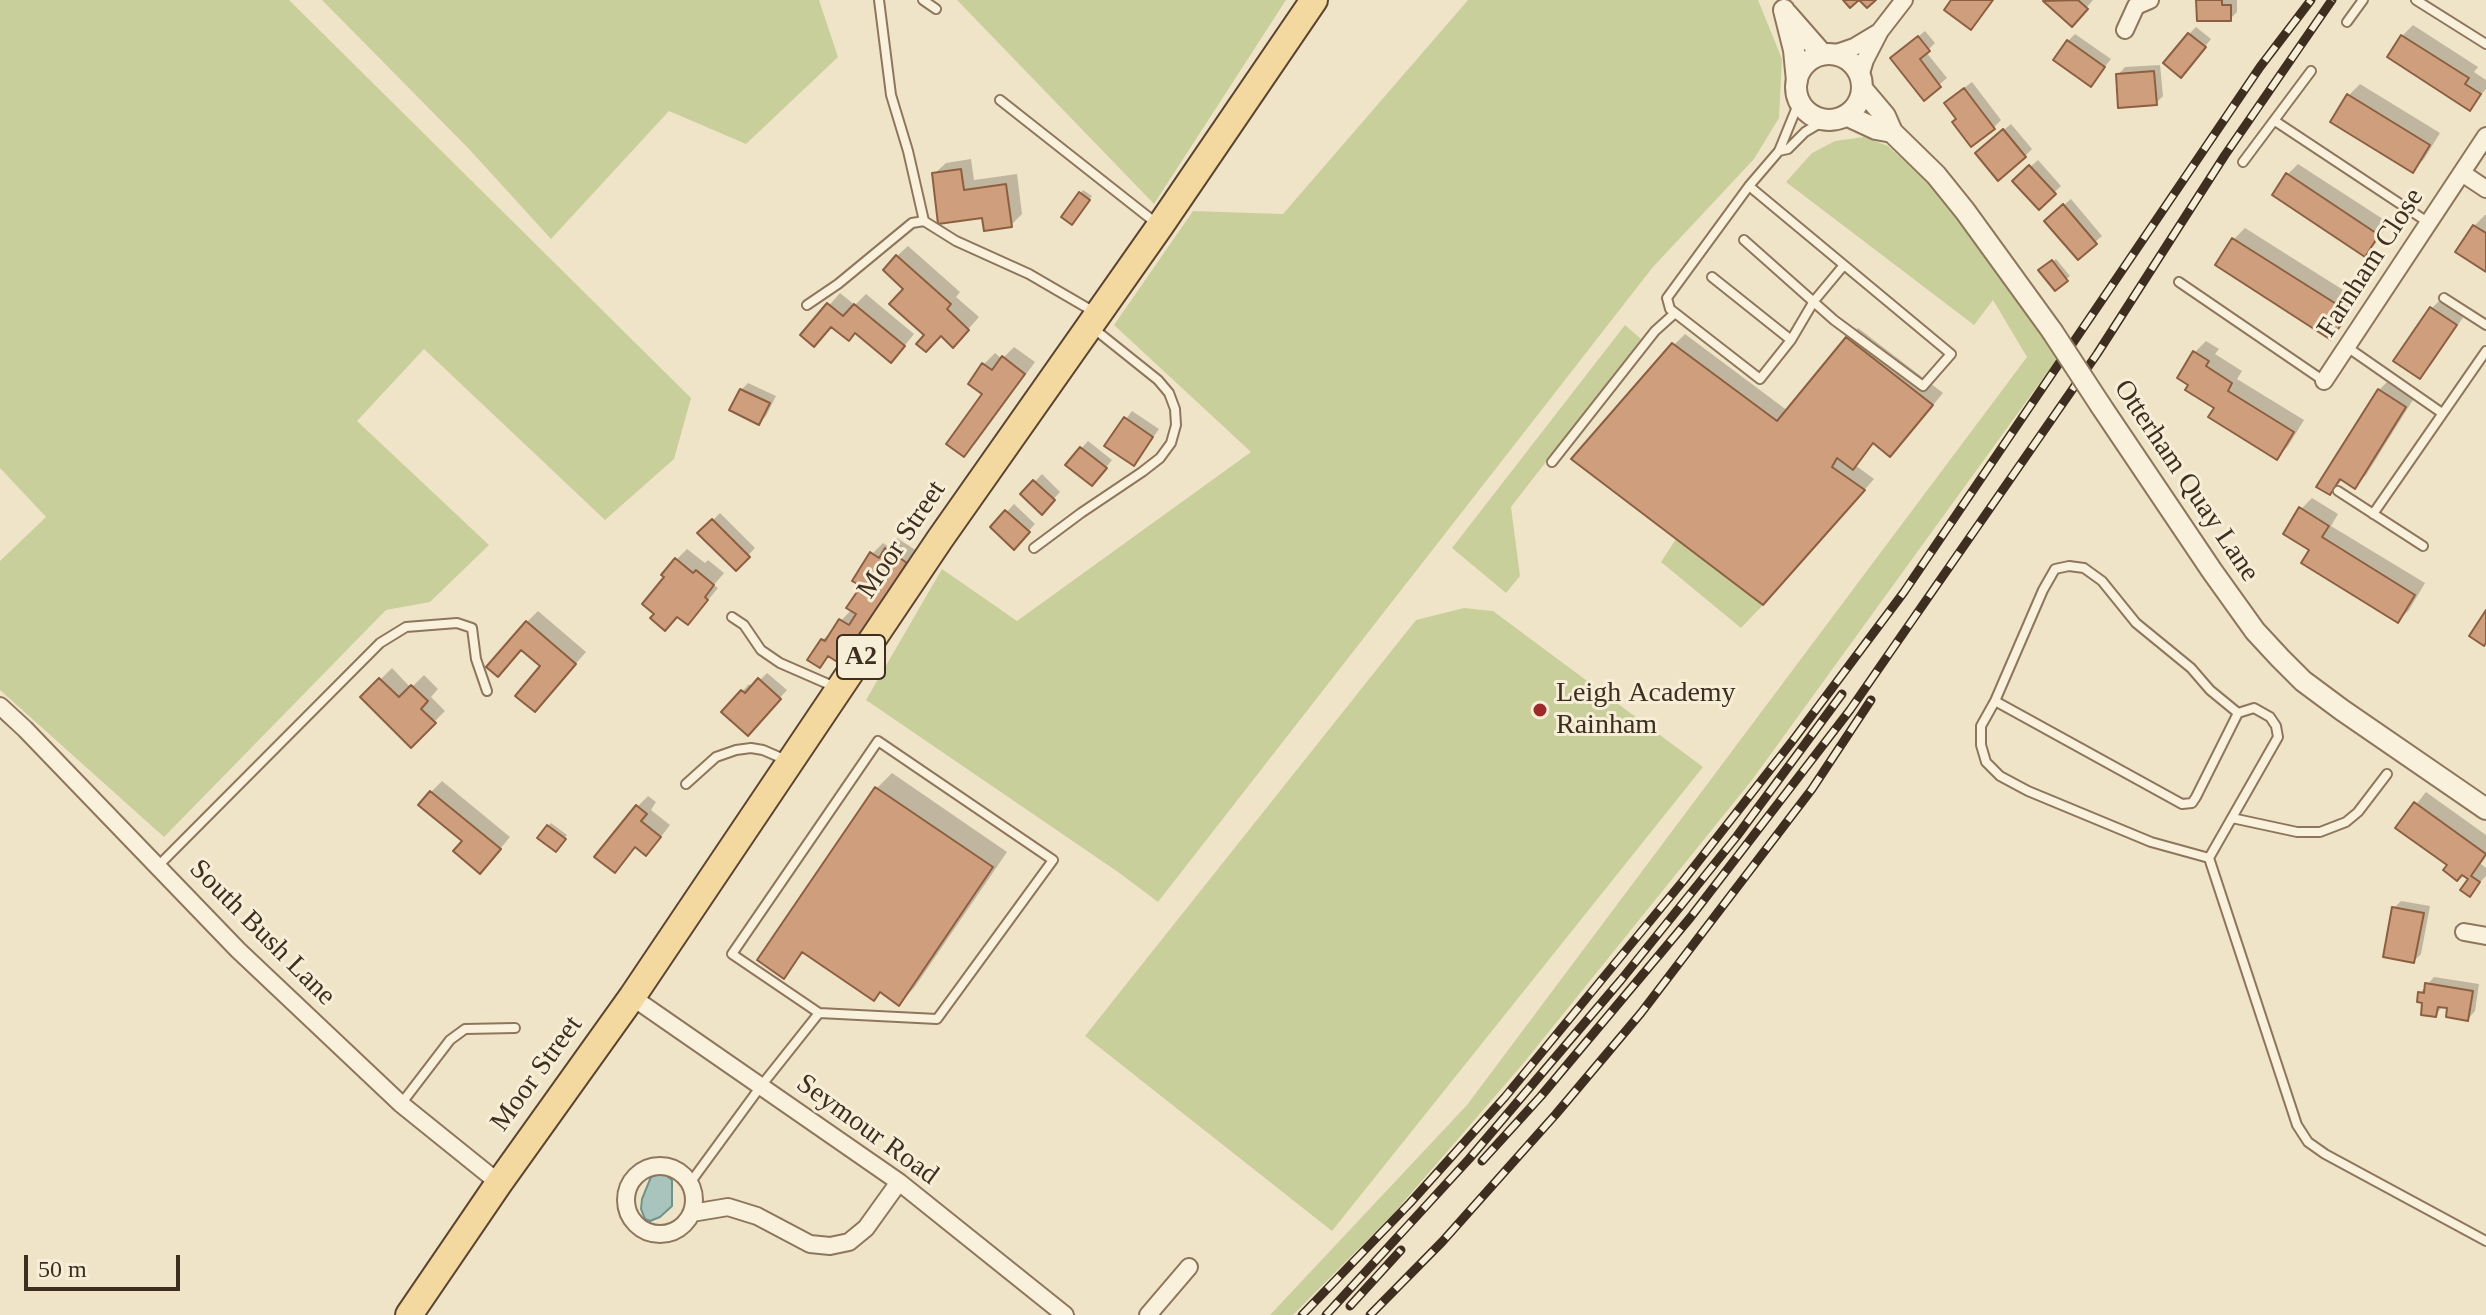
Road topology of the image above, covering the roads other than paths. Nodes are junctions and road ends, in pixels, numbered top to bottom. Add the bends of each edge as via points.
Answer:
1 (879, 0) edge
2 (923, 0) edge
3 (1314, 0) edge
4 (1904, 0) edge
5 (2363, 0) edge
6 (2416, 0) edge
7 (2138, 2) edge
8 (1781, 5) edge
9 (936, 9) dead end
10 (2347, 22) dead end
11 (2125, 30) dead end
12 (1880, 31) junction
13 (2486, 44) edge
14 (1827, 55) junction
15 (2311, 71) dead end
16 (1862, 82) junction
17 (1798, 92) junction
18 (1000, 100) dead end
19 (1848, 116) junction
20 (1825, 120) junction
21 (2275, 121) junction
22 (1892, 132) junction
23 (2486, 136) edge
24 (1779, 151) junction
25 (2243, 162) dead end
26 (2462, 173) junction
27 (1749, 186) junction
28 (2486, 189) edge
29 (924, 221) junction
30 (2429, 223) junction
31 (1160, 226) junction
32 (1744, 240) dead end
33 (1844, 265) junction
34 (1712, 277) dead end
35 (2179, 282) dead end
36 (2444, 298) dead end
37 (1814, 301) junction
38 (807, 305) dead end
39 (1675, 313) junction
40 (1093, 319) junction
41 (2486, 325) edge
42 (1791, 340) junction
43 (2347, 347) junction
44 (2486, 351) edge
45 (2324, 381) joint
46 (2442, 413) junction
47 (1552, 462) dead end
48 (2338, 491) dead end
49 (2373, 514) junction
50 (2423, 546) dead end
51 (1034, 548) dead end
52 (732, 617) dead end
53 (839, 689) junction
54 (487, 691) dead end
55 (1995, 701) junction
56 (0, 706) edge
57 (2238, 713) junction
58 (790, 762) junction
59 (2387, 774) dead end
60 (686, 784) dead end
61 (2486, 809) edge
62 (2232, 818) junction
63 (2209, 858) junction
64 (158, 866) junction
65 (2464, 932) dead end
66 (2486, 936) edge
67 (632, 997) junction
68 (819, 1013) junction
69 (515, 1028) dead end
70 (761, 1086) junction
71 (401, 1104) junction
72 (899, 1182) junction
73 (499, 1183) junction
74 (690, 1183) junction
75 (692, 1213) junction
76 (2486, 1241) edge
77 (1189, 1267) dead end
78 (409, 1315) edge
79 (1065, 1315) edge
80 (1148, 1315) edge

1 - 29 lane via 891,95
2 - 9 lane
3 - 31 main road, Moor Street / A2
4 - 12 street
5 - 10 lane
6 - 13 lane
7 - 11 street
8 - 14 street, Otterham Quay Lane
8 - 17 street, Otterham Quay Lane via 1794,50
12 - 14 street
12 - 16 street via 1865,60
14 - 16 street, Otterham Quay Lane via 1852,62
14 - 17 street via 1804,64
15 - 21 lane
16 - 19 street via 1857,108
16 - 22 street, Otterham Quay Lane
17 - 20 street via 1810,115
17 - 24 lane
18 - 31 lane
19 - 20 street
19 - 22 street, Otterham Quay Lane
20 - 24 lane
21 - 25 lane
21 - 30 lane
22 - 61 street, Otterham Quay Lane, bridge via 1936,175 2010,272 2255,631 2303,681
23 - 26 street, Farnham Close
24 - 27 lane
26 - 28 street, Farnham Close
26 - 30 street, Farnham Close
27 - 33 lane
27 - 39 lane via 1667,298
29 - 38 lane via 912,223
29 - 40 lane via 1029,274
30 - 43 street, Farnham Close
31 - 40 main road, Moor Street / A2
32 - 37 lane
33 - 37 lane
33 - 37 lane via 1951,354 1923,386
34 - 42 lane
35 - 45 lane
36 - 41 lane
37 - 42 lane
39 - 42 lane via 1760,379
39 - 47 lane
40 - 51 lane via 1169,393 1176,425 1160,458
40 - 53 main road, Moor Street / A2
43 - 45 street, Farnham Close
43 - 46 lane
44 - 46 lane
46 - 49 lane
48 - 49 lane
49 - 50 lane
52 - 53 lane via 780,663
53 - 58 main road, Moor Street / A2
54 - 64 lane via 472,628 457,623 406,627 380,643
55 - 57 lane via 2182,804 2196,797
55 - 57 lane via 2043,590 2055,569 2069,566 2084,568 2102,581 2136,623
55 - 63 lane via 1981,726 1981,745 1986,762 2000,776 2151,842
56 - 64 street, South Bush Lane
57 - 62 lane via 2254,708 2270,717 2278,737
58 - 60 lane via 763,750 736,750 716,757
58 - 67 main road, Moor Street / A2
59 - 62 lane via 2358,812 2320,832
62 - 63 lane
63 - 76 lane via 2283,1090 2308,1142
64 - 71 street, South Bush Lane via 238,950
65 - 66 street
67 - 70 street, Seymour Road
67 - 73 main road, Moor Street / A2
68 - 68 lane via 937,1019 1053,860 878,741 732,954
68 - 70 lane
69 - 71 lane via 465,1029 450,1040
70 - 72 street, Seymour Road
70 - 74 lane
71 - 73 street, South Bush Lane
72 - 75 street via 866,1228 849,1242 830,1246 810,1244 728,1207
72 - 79 street, Seymour Road
73 - 78 main road, Moor Street / A2
74 - 75 street
74 - 75 street via 668,1166 652,1167 628,1185 625,1205 644,1232 659,1235 680,1229
77 - 80 street

